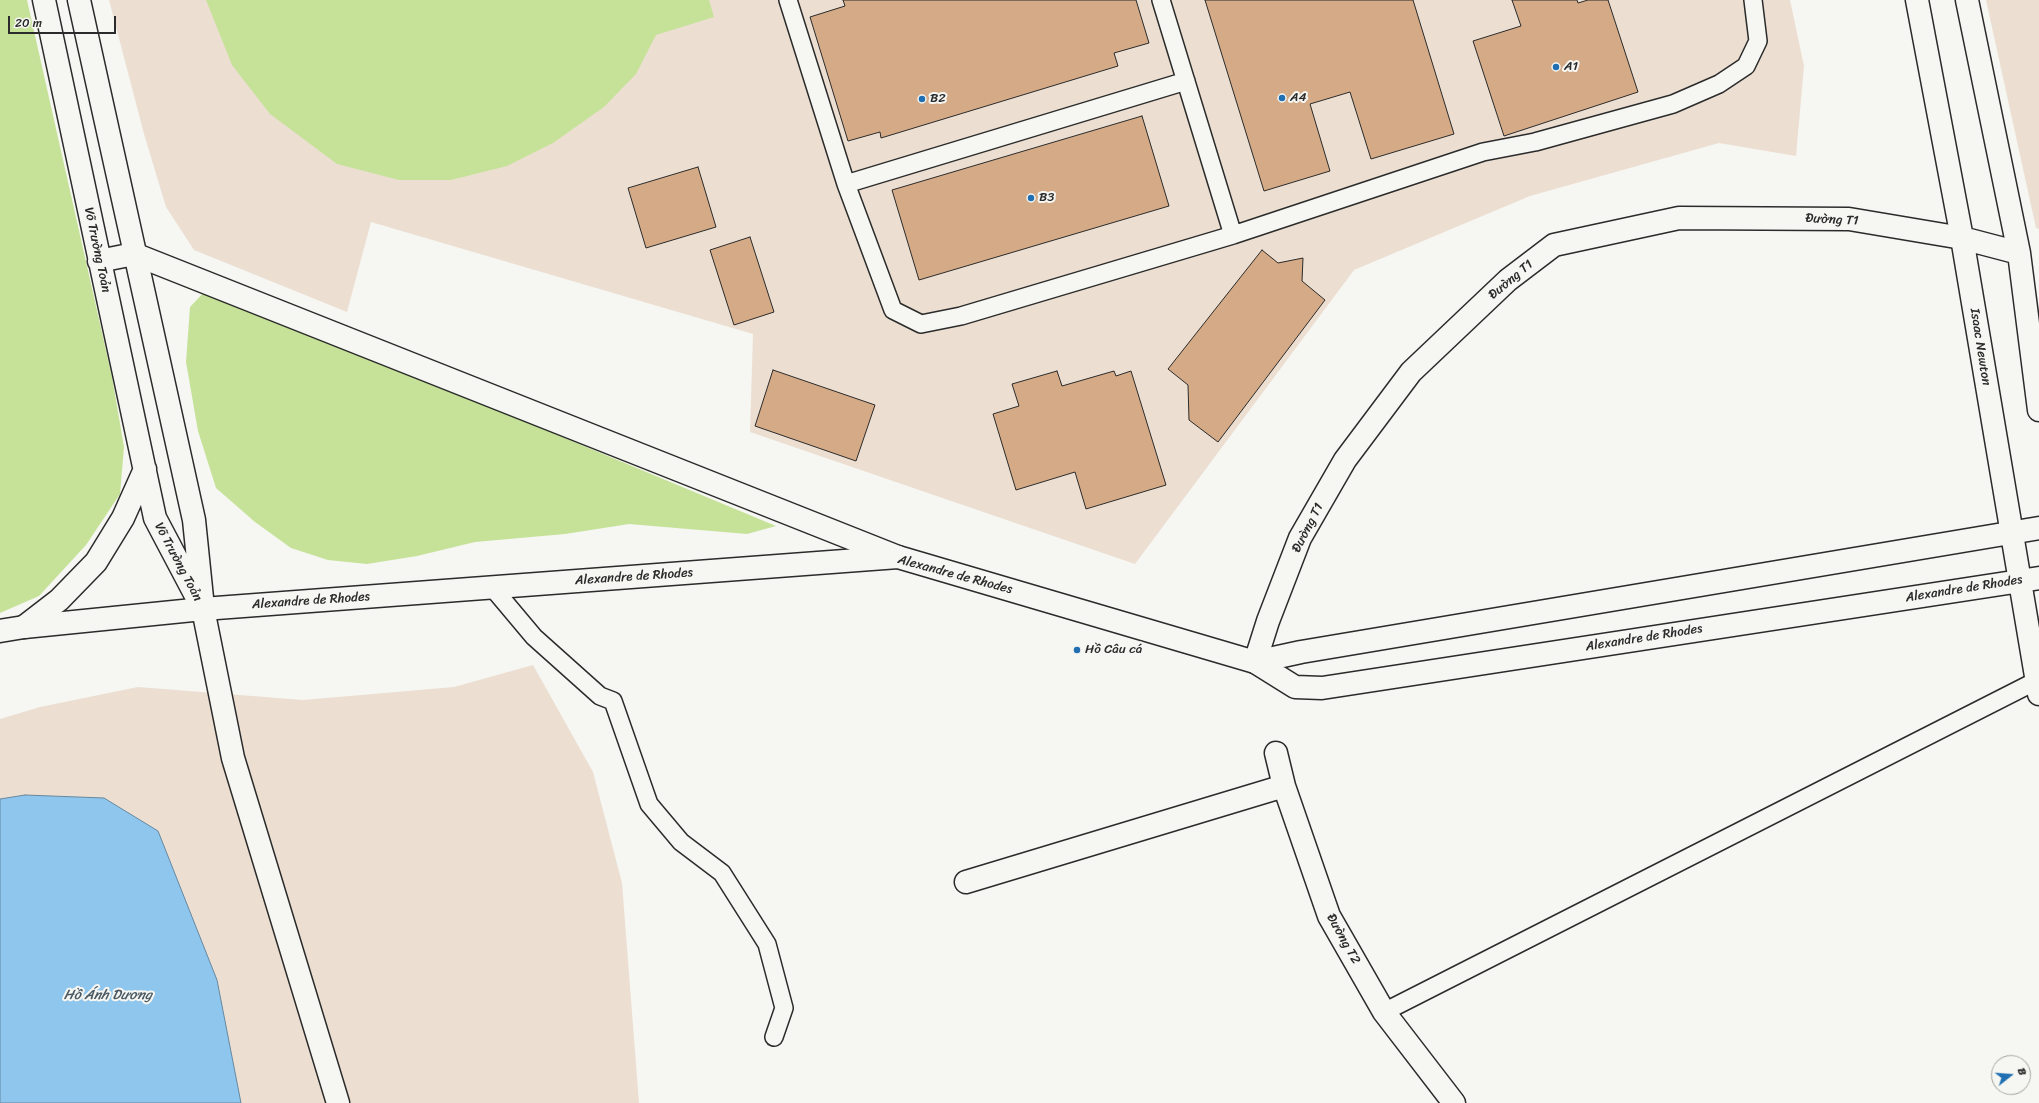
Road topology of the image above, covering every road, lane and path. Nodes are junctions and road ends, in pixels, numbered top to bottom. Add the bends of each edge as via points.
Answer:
1 (44, 0) edge
2 (79, 0) edge
3 (788, 0) edge
4 (1162, 0) edge
5 (1752, 0) edge
6 (1917, 0) edge
7 (1966, 0) edge
8 (1186, 81) junction
9 (846, 184) junction
10 (1233, 235) junction
11 (1962, 238) junction
12 (2018, 252) junction
13 (134, 254) junction
14 (99, 261) junction
15 (2039, 410) edge
16 (145, 469) junction
17 (2039, 528) edge
18 (2011, 533) junction
19 (898, 557) junction
20 (2029, 579) edge
21 (492, 587) junction
22 (203, 609) junction
23 (24, 627) junction
24 (0, 631) edge
25 (1255, 662) junction
26 (2037, 688) edge
27 (1276, 753) dead end
28 (1284, 786) junction
29 (966, 882) dead end
30 (1384, 1012) junction
31 (774, 1037) dead end
32 (338, 1103) edge
33 (1453, 1103) edge

1 - 14 street, Võ Trường Toản
2 - 13 street, Võ Trường Toản
3 - 9 lane
4 - 8 lane
5 - 10 lane via 1758,41 1746,66 1719,84 1673,104 1534,142 1483,152
6 - 11 street, Isaac Newton
7 - 12 street
8 - 9 lane
8 - 10 lane
9 - 10 lane via 893,310 921,324 961,316
11 - 12 street, Đường T1
11 - 18 street, Isaac Newton
11 - 25 street, Đường T1 via 1849,219 1679,218 1554,245 1508,280 1411,372 1345,460 1300,538
12 - 15 street
13 - 14 street
13 - 19 street
13 - 22 street, Võ Trường Toản via 194,520
14 - 16 street, Võ Trường Toản
16 - 22 street, Võ Trường Toản via 156,518
16 - 23 street via 123,518 96,562 59,600
17 - 18 street, Alexandre de Rhodes
18 - 20 street, Isaac Newton
18 - 25 street, Alexandre de Rhodes via 1301,652
19 - 21 street, Alexandre de Rhodes
19 - 25 street, Alexandre de Rhodes
20 - 25 street, Alexandre de Rhodes via 1322,688 1295,687
20 - 26 street, Isaac Newton
21 - 22 street, Alexandre de Rhodes
21 - 31 lane via 534,637 600,696 613,701 649,804 681,842 722,873 766,944 784,1008
22 - 23 street, Alexandre de Rhodes
22 - 32 street via 233,758
23 - 24 street, Alexandre de Rhodes
26 - 30 lane
27 - 28 street, Đường T2
28 - 29 street
28 - 30 street, Đường T2 via 1329,916
30 - 33 street, Đường T2

